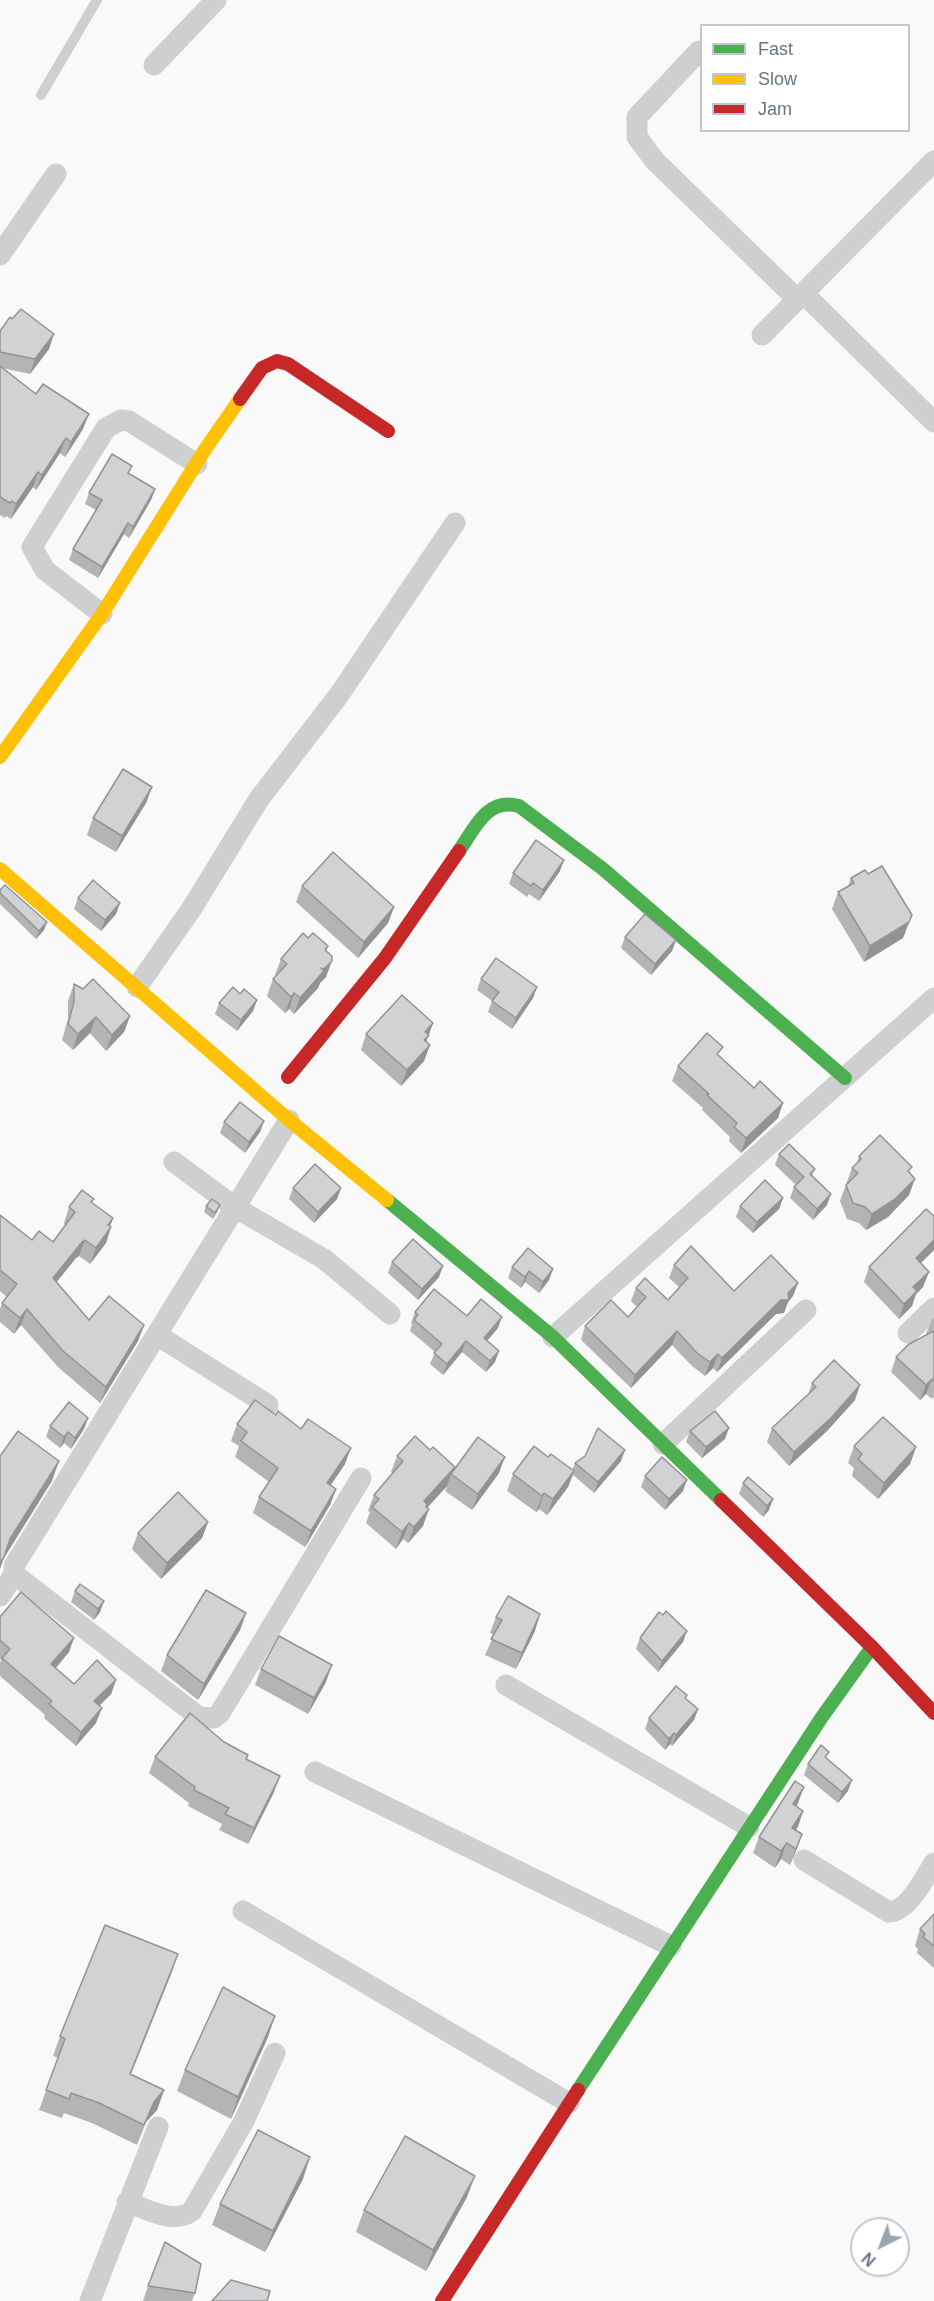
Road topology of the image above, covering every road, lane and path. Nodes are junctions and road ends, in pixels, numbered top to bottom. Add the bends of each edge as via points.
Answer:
1 (96, 0) edge
2 (216, 0) edge
3 (699, 51) dead end
4 (154, 65) dead end
5 (41, 95) dead end
6 (934, 161) edge
7 (56, 174) dead end
8 (0, 255) edge
9 (800, 296) junction
10 (762, 335) dead end
11 (934, 422) edge
12 (388, 431) dead end
13 (197, 464) junction
14 (455, 523) dead end
15 (102, 614) junction
16 (0, 757) edge
17 (0, 869) edge
18 (137, 987) junction
19 (934, 998) edge
20 (288, 1077) dead end
21 (845, 1078) junction
22 (289, 1120) junction
23 (174, 1162) dead end
24 (236, 1208) junction
25 (934, 1308) edge
26 (806, 1310) dead end
27 (390, 1314) dead end
28 (908, 1333) dead end
29 (157, 1335) junction
30 (553, 1337) junction
31 (268, 1405) dead end
32 (663, 1444) junction
33 (361, 1478) dead end
34 (9, 1565) edge
35 (0, 1596) edge
36 (872, 1647) junction
37 (506, 1685) dead end
38 (934, 1713) edge
39 (315, 1772) dead end
40 (749, 1827) junction
41 (804, 1860) dead end
42 (934, 1863) edge
43 (243, 1911) dead end
44 (671, 1946) junction
45 (275, 2054) dead end
46 (569, 2103) junction
47 (158, 2127) dead end
48 (128, 2202) junction
49 (90, 2301) edge
50 (442, 2301) edge

1 - 5 lane
2 - 4 street
3 - 9 street via 637,117 637,137 655,161
6 - 9 street
7 - 8 street
9 - 10 street
9 - 11 street
12 - 13 street via 288,364 277,361 262,368
13 - 15 street
13 - 15 street via 129,421 121,420 106,428 32,547 45,570
14 - 18 street via 339,695 259,799 192,908
15 - 16 street
17 - 18 street
18 - 22 street
19 - 21 street
20 - 21 street via 385,958 487,810 507,802 519,806 603,869
21 - 30 street
22 - 24 street
22 - 30 street
23 - 24 street
24 - 27 street via 324,1259
24 - 29 street
25 - 28 street
26 - 32 street
29 - 31 street
29 - 34 street
30 - 32 street
32 - 36 street
33 - 34 street via 214,1718 199,1717
34 - 35 street
36 - 38 street
36 - 40 street
37 - 40 street
39 - 44 street
40 - 44 street
41 - 42 street via 889,1912 904,1906
43 - 46 street
44 - 46 street
45 - 48 street via 244,2121 192,2211 167,2216
46 - 50 street
47 - 48 street
48 - 49 street

